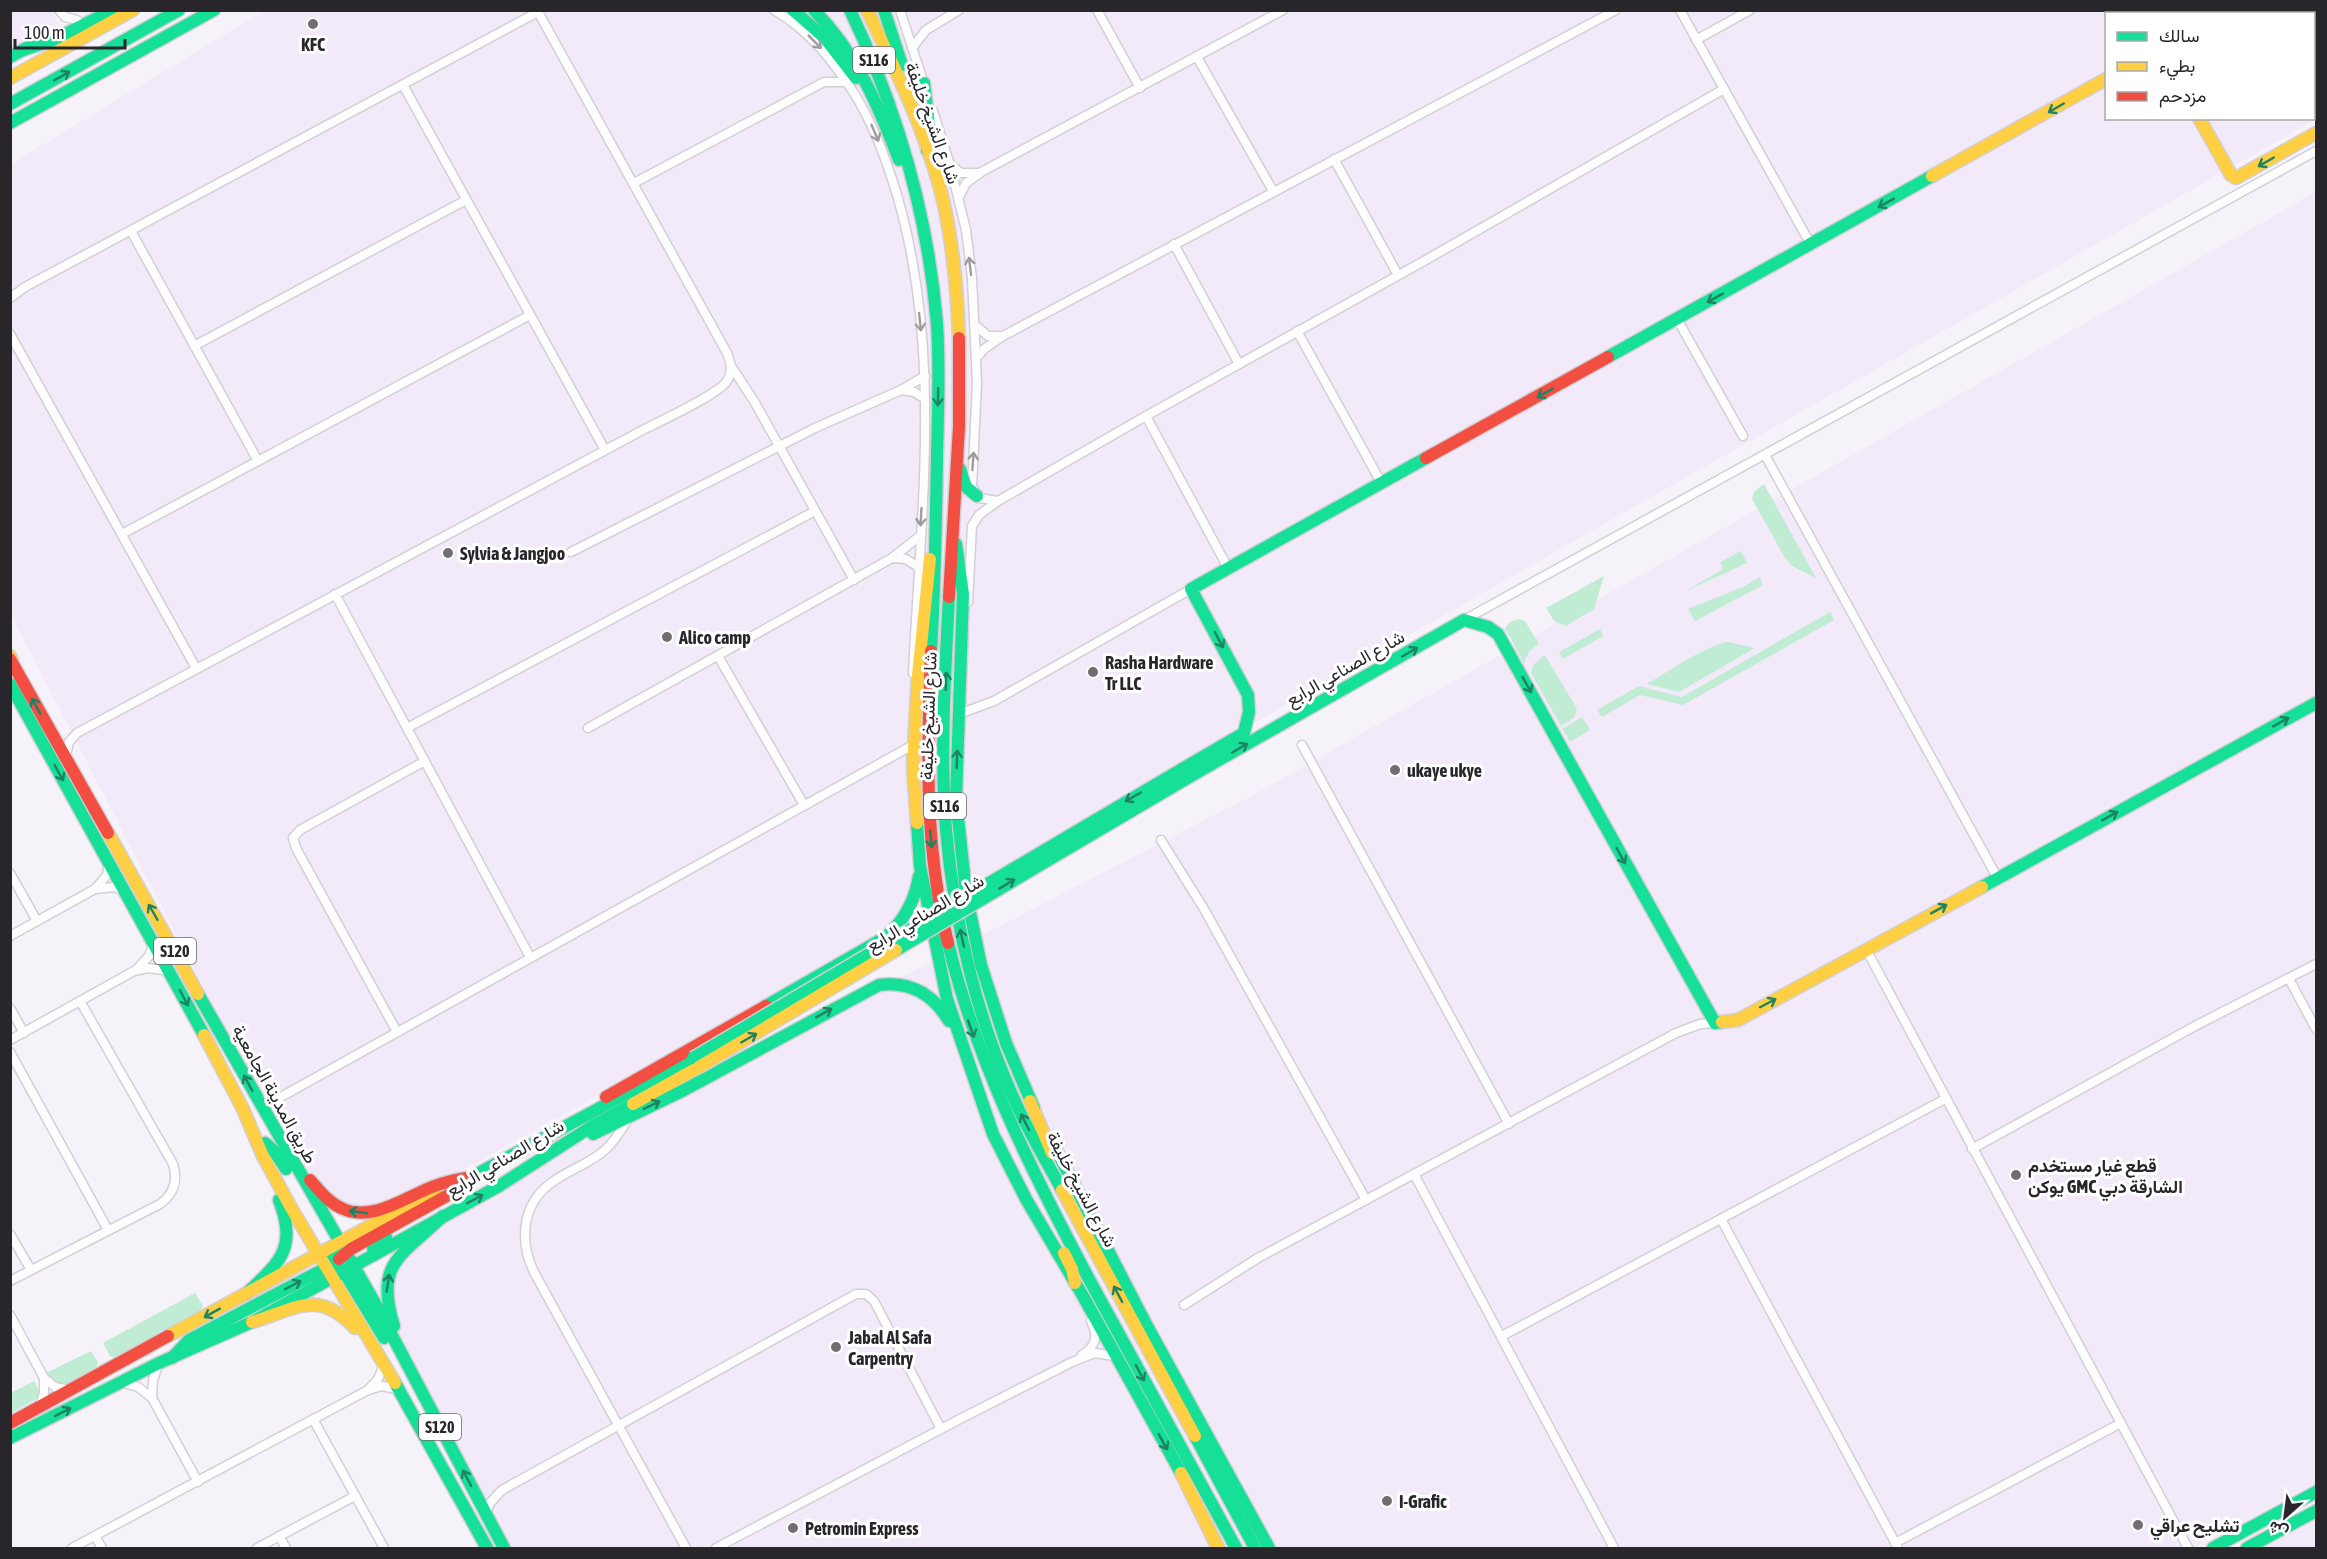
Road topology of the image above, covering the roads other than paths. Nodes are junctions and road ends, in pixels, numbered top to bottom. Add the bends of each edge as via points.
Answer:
1 (59, 10) edge
2 (96, 10) edge
3 (113, 10) edge
4 (133, 10) edge
5 (179, 10) edge
6 (214, 10) edge
7 (774, 10) edge
8 (793, 10) edge
9 (814, 10) edge
10 (850, 10) edge
11 (867, 10) edge
12 (884, 10) edge
13 (900, 10) edge
14 (959, 10) edge
15 (1097, 10) edge
16 (1283, 10) edge
17 (1616, 10) edge
18 (1680, 10) edge
19 (1750, 10) edge
20 (538, 11) edge
21 (77, 20) junction
22 (904, 24) junction
23 (926, 30) junction
24 (1696, 40) junction
25 (912, 48) junction
26 (23, 50) junction
27 (10, 57) edge
28 (1197, 57) junction
29 (118, 63) junction
30 (833, 63) junction
31 (10, 78) edge
32 (2105, 80) edge
33 (824, 82) junction
34 (847, 82) junction
35 (924, 83) junction
36 (403, 85) junction
37 (1140, 88) junction
38 (1724, 89) junction
39 (907, 100) junction
40 (10, 104) edge
41 (884, 119) junction
42 (2200, 120) edge
43 (10, 123) edge
44 (2316, 133) edge
45 (10, 134) edge
46 (927, 150) junction
47 (2316, 151) edge
48 (1334, 159) junction
49 (950, 165) junction
50 (983, 171) junction
51 (634, 183) junction
52 (1273, 191) junction
53 (917, 193) junction
54 (958, 198) junction
55 (466, 200) junction
56 (131, 231) junction
57 (1174, 244) junction
58 (1811, 244) junction
59 (1398, 275) junction
60 (10, 298) edge
61 (530, 315) junction
62 (1677, 319) junction
63 (974, 325) junction
64 (1298, 332) junction
65 (10, 334) edge
66 (1003, 336) junction
67 (194, 346) junction
68 (976, 358) junction
69 (1239, 364) junction
70 (731, 366) junction
71 (924, 376) junction
72 (901, 390) junction
73 (925, 399) junction
74 (1146, 416) junction
75 (1743, 436) dead end
76 (779, 446) junction
77 (605, 450) junction
78 (1765, 455) junction
79 (258, 461) junction
80 (958, 463) junction
81 (1382, 484) junction
82 (977, 496) junction
83 (998, 501) junction
84 (816, 511) junction
85 (936, 529) junction
86 (122, 534) junction
87 (920, 536) junction
88 (954, 536) junction
89 (572, 552) dead end
90 (892, 558) junction
91 (918, 567) junction
92 (1228, 568) junction
93 (854, 580) junction
94 (1191, 589) junction
95 (335, 594) junction
96 (1464, 620) junction
97 (718, 656) junction
98 (962, 656) junction
99 (11, 659) edge
100 (196, 668) junction
101 (10, 684) edge
102 (2316, 703) edge
103 (958, 714) junction
104 (48, 728) junction
105 (407, 728) junction
106 (588, 728) dead end
107 (77, 733) junction
108 (914, 739) junction
109 (1302, 745) dead end
110 (66, 759) junction
111 (424, 760) junction
112 (1187, 772) junction
113 (804, 805) junction
114 (1161, 840) dead end
115 (110, 864) junction
116 (920, 866) junction
117 (10, 873) edge
118 (1997, 877) junction
119 (95, 889) junction
120 (126, 892) junction
121 (37, 921) junction
122 (10, 936) edge
123 (154, 942) junction
124 (1867, 951) junction
125 (530, 957) junction
126 (2316, 964) edge
127 (134, 971) junction
128 (170, 971) junction
129 (2289, 979) junction
130 (81, 1001) junction
131 (10, 1008) edge
132 (1715, 1023) junction
133 (2316, 1029) edge
134 (397, 1032) junction
135 (24, 1033) junction
136 (10, 1040) edge
137 (962, 1047) junction
138 (10, 1052) edge
139 (696, 1063) junction
140 (279, 1098) junction
141 (1945, 1099) junction
142 (258, 1101) junction
143 (1030, 1101) junction
144 (1003, 1112) junction
145 (267, 1115) junction
146 (630, 1116) junction
147 (1509, 1124) junction
148 (560, 1130) junction
149 (561, 1146) junction
150 (1971, 1149) junction
151 (264, 1150) junction
152 (292, 1161) junction
153 (1414, 1174) junction
154 (472, 1177) junction
155 (459, 1188) junction
156 (1366, 1200) junction
157 (443, 1216) junction
158 (1721, 1219) junction
159 (326, 1220) junction
160 (1081, 1226) junction
161 (108, 1230) junction
162 (10, 1234) edge
163 (374, 1255) junction
164 (335, 1261) junction
165 (31, 1270) junction
166 (10, 1281) edge
167 (1075, 1283) junction
168 (246, 1294) junction
169 (1083, 1296) junction
170 (1184, 1305) dead end
171 (10, 1315) edge
172 (252, 1322) junction
173 (1502, 1336) junction
174 (373, 1346) junction
175 (1114, 1356) junction
176 (172, 1358) junction
177 (1072, 1362) junction
178 (159, 1363) junction
179 (384, 1365) junction
180 (44, 1378) junction
181 (413, 1378) junction
182 (120, 1382) junction
183 (396, 1389) junction
184 (69, 1390) junction
185 (368, 1390) junction
186 (152, 1398) junction
187 (40, 1406) junction
188 (313, 1419) junction
189 (10, 1423) edge
190 (2121, 1423) junction
191 (618, 1425) junction
192 (941, 1429) junction
193 (10, 1438) edge
194 (1193, 1472) junction
195 (198, 1482) junction
196 (2316, 1492) edge
197 (355, 1496) junction
198 (2316, 1511) edge
199 (486, 1513) junction
200 (95, 1536) junction
201 (279, 1536) junction
202 (1896, 1546) edge
203 (72, 1548) edge
204 (102, 1548) edge
205 (257, 1548) edge
206 (286, 1548) edge
207 (384, 1548) edge
208 (487, 1548) edge
209 (504, 1548) edge
210 (686, 1548) edge
211 (716, 1548) edge
212 (1218, 1548) edge
213 (1224, 1548) edge
214 (1236, 1548) edge
215 (1255, 1548) edge
216 (1269, 1548) edge
217 (1614, 1548) edge
218 (2188, 1548) edge
219 (2213, 1548) edge
220 (2247, 1548) edge

1 - 21 street via 65,17
2 - 21 main road
3 - 26 main road
4 - 31 main road
40 -> 5 main road
6 - 29 main road
7 -> 30 street via 803,30
8 - 41 main road via 838,52
9 - 41 main road via 850,51
10 - 53 main road, شارع الشيخ خليفة / S116 via 890,98
11 - 39 main road, شارع الشيخ خليفة / S116
12 - 39 main road via 908,84
13 - 22 street
14 - 23 street
15 - 37 street
16 - 28 street
17 - 48 street
18 - 24 street
19 - 24 street
20 - 36 street
20 - 51 street
21 - 26 main road
22 - 23 street
22 - 25 street
23 - 25 street
24 - 38 street
25 - 35 street
26 - 27 main road
28 - 37 street
28 - 52 street
29 - 43 main road
29 - 45 main road
30 - 33 street
30 - 34 street
32 -> 58 main road
33 - 34 street
33 - 51 street
34 -> 71 street via 876,135 900,205 916,279
35 - 46 main road via 931,129
35 - 49 street
36 - 55 street
36 - 56 street
37 - 50 street
38 - 58 street
38 - 59 street
39 - 46 main road, شارع الشيخ خليفة / S116
41 - 53 main road via 903,172
44 -> 42 main road via 2235,178
46 - 80 main road, شارع الشيخ خليفة / S116 via 946,219 958,306 962,397
47 - 78 street
48 - 52 street
48 - 59 street
49 - 50 street via 965,174
49 - 54 street
50 - 54 street via 966,183
51 - 70 street
52 - 57 street
53 -> 85 main road, شارع الشيخ خليفة / S116 via 938,339
63 -> 54 street via 966,230
55 - 61 street
55 - 67 street
56 - 60 street
56 - 67 street
57 - 66 street
57 - 69 street
58 -> 62 main road
59 - 64 street
61 - 77 street
61 - 79 street
62 - 75 street
62 -> 81 main road
63 - 66 street via 988,336
63 - 68 street
64 - 69 street
64 - 81 street
65 - 86 street
66 - 68 street
67 - 79 street
82 -> 68 street via 972,481
69 - 74 street
70 - 76 street
70 - 77 street via 728,380 717,390
71 - 72 street
71 - 73 street
72 - 73 street
72 - 76 street
73 -> 87 street
74 - 83 street
74 - 92 street
76 - 84 street
76 - 89 street
77 - 95 street
78 - 96 street
78 - 118 street
79 - 86 street
80 - 82 main road via 966,487
80 - 88 main road, شارع الشيخ خليفة / S116
81 - 92 main road
82 - 83 street
83 - 98 street via 979,515 972,526
84 - 93 street
84 - 105 street
85 - 108 main road via 929,564
85 -> 144 main road, شارع الشيخ خليفة / S116 via 927,758 934,872 961,999
86 - 100 street
87 - 90 street
87 - 91 street
88 - 98 main road via 962,582
160 -> 88 main road, شارع الشيخ خليفة / S116 via 1005,1076 979,1002 957,911 946,830 944,778
90 - 91 street via 906,559
90 - 93 street
91 - 108 street via 911,708
92 - 94 main road
93 - 97 street
94 - 103 street via 1000,698
94 -> 112 main road, شارع الصناعي الرابع via 1248,695 1249,712 1244,733
95 - 100 street
95 - 105 street
112 -> 96 main road, شارع الصناعي الرابع
96 -> 132 main road via 1498,634
97 - 106 street
97 - 113 street
98 - 103 main road
104 -> 99 main road, طريق المدينة الجامعية / S120
100 - 107 street
101 -> 115 main road, طريق المدينة الجامعية / S120
118 -> 102 main road
143 -> 103 main road via 981,965 966,893 956,799
104 - 107 street via 65,734
104 - 110 main road, طريق المدينة الجامعية / S120
105 - 111 street
107 - 110 street via 69,742
108 - 113 street
108 - 116 main road
109 - 147 street
142 -> 110 main road, طريق المدينة الجامعية / S120
111 - 125 street
111 - 134 street via 300,830 293,838
112 - 139 main road, شارع الصناعي الرابع, bridge via 1004,872
113 - 125 street
114 - 156 street via 1204,909
115 - 119 street via 104,880
115 - 120 main road, طريق المدينة الجامعية / S120
116 - 137 main road via 942,980
116 - 148 main road via 911,907 886,937 640,1076
117 - 121 street
124 -> 118 main road
119 - 120 street via 114,887
119 - 121 street
120 - 123 main road, طريق المدينة الجامعية / S120
121 - 122 street
123 - 127 street via 149,956
123 - 128 main road, طريق المدينة الجامعية / S120
132 -> 124 main road via 1738,1020
124 - 141 street
125 - 134 street
126 - 129 street
127 - 128 street
127 - 130 street
128 -> 151 main road, طريق المدينة الجامعية / S120
129 - 133 street
129 - 150 street
130 - 135 street
130 - 161 street via 175,1170 176,1182 168,1197
131 - 135 street
132 - 147 street via 1684,1029
134 - 140 street
135 - 136 street
146 -> 137 main road via 887,983 927,994 941,1007
137 - 167 main road via 993,1134
138 - 161 street
139 - 148 main road, شارع الصناعي الرابع
139 - 149 main road, شارع الصناعي الرابع
140 - 142 street
140 - 145 street
141 - 150 street
141 - 158 street
142 - 145 main road, طريق المدينة الجامعية / S120
143 - 160 main road via 1078,1210
143 - 216 main road
144 - 167 main road via 1008,1142 1072,1269
144 -> 194 main road, شارع الشيخ خليفة / S116
145 - 152 main road, طريق المدينة الجامعية / S120
146 - 149 main road
146 - 191 street via 606,1149 542,1191 529,1209 524,1242 530,1264
147 - 153 street
148 - 154 main road, شارع الصناعي الرابع
157 -> 149 main road, شارع الصناعي الرابع
150 - 190 street
151 - 159 main road via 278,1155 317,1221
151 - 164 main road, طريق المدينة الجامعية / S120
151 - 168 main road via 269,1177 286,1217 286,1244 273,1270
154 -> 152 main road via 432,1187 379,1212 356,1213 324,1197
152 - 159 main road, طريق المدينة الجامعية / S120
153 - 156 street
153 - 173 street
154 - 155 main road
154 - 164 main road, شارع الصناعي الرابع via 407,1206
155 - 163 main road via 441,1206 377,1242
155 - 164 main road
156 - 170 street via 1258,1258
157 - 163 main road, شارع الصناعي الرابع
181 -> 157 main road via 411,1363 389,1311 387,1284 396,1259
158 - 173 street
158 - 202 street
159 - 164 main road, طريق المدينة الجامعية / S120
215 -> 160 main road, شارع الشيخ خليفة / S116
161 - 165 street
162 - 165 street
163 - 164 main road, شارع الصناعي الرابع
164 - 168 main road
164 - 172 main road
164 - 174 main road, طريق المدينة الجامعية / S120
176 -> 164 main road via 189,1340
164 - 181 main road via 396,1358
165 - 166 street
167 - 169 main road
168 -> 184 main road
169 - 175 main road
169 - 177 street via 1096,1338 1090,1350
171 - 180 street
172 - 174 main road via 295,1306 315,1304 336,1310
172 - 176 main road
173 - 217 street
174 - 179 main road, طريق المدينة الجامعية / S120
175 - 177 street via 1095,1353
175 -> 212 main road
176 - 178 main road
177 - 192 street
178 - 182 main road
178 - 186 street
179 - 183 main road, طريق المدينة الجامعية / S120
179 - 185 street
180 - 184 street via 55,1387
180 - 187 street
199 -> 181 main road, S120
182 - 186 street via 138,1387
193 -> 182 main road
183 - 185 street via 382,1386
183 - 208 main road, طريق المدينة الجامعية / S120
184 - 187 main road
185 - 188 street
186 - 195 street
187 - 189 main road
188 - 195 street
188 - 197 street
190 - 202 street
190 - 218 street
191 - 192 street via 861,1293 874,1301
191 - 199 street via 502,1490
191 - 210 street
192 - 211 street
194 - 213 main road
194 - 214 main road, شارع الشيخ خليفة / S116
195 - 200 street
196 - 219 main road
197 - 201 street
197 - 207 street
198 - 220 main road
199 - 209 main road, S120
200 - 203 street
200 - 204 street
201 - 205 street
201 - 206 street

